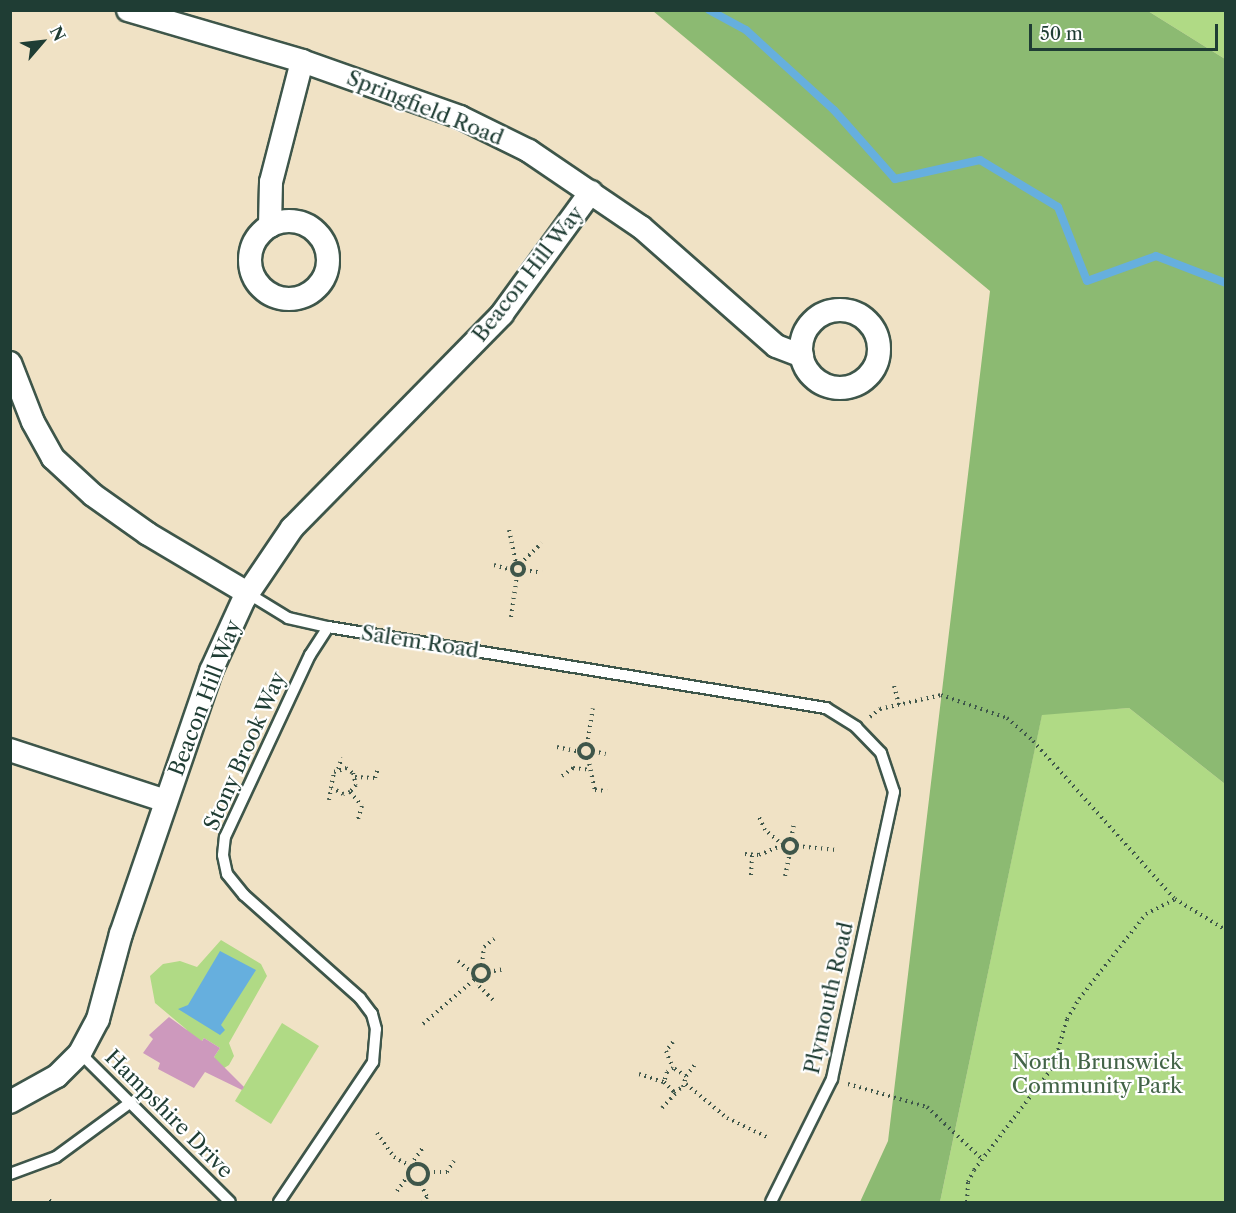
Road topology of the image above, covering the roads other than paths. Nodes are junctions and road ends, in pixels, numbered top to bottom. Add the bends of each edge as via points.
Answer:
1 (128, 10) edge
2 (302, 61) junction
3 (591, 192) junction
4 (270, 226) dead end
5 (802, 356) dead end
6 (10, 363) edge
7 (249, 594) junction
8 (328, 627) junction
9 (10, 750) edge
10 (894, 792) joint
11 (166, 801) junction
12 (80, 1053) junction
13 (10, 1102) edge
14 (131, 1102) junction
15 (10, 1174) edge
16 (230, 1203) edge
17 (279, 1203) edge
18 (771, 1203) edge

1 - 2 street, Springfield Road
2 - 3 street, Springfield Road via 460,117 529,151
2 - 4 street via 271,182
3 - 5 street, Springfield Road via 641,227 750,326 776,345
3 - 7 street, Beacon Hill Way via 502,314 292,528
6 - 7 street, Salem Road via 33,422 53,458 93,495 148,534
7 - 8 lane, Salem Road via 288,618
7 - 11 street, Beacon Hill Way via 211,671
8 - 10 lane, Salem Road via 826,708 856,727 881,753
8 - 17 lane, Stony Brook Way via 310,655 225,837 223,855 227,874 244,895 360,998 372,1014 376,1029 373,1062
9 - 11 street
10 - 18 lane, Plymouth Road via 832,1080
11 - 12 street, Beacon Hill Way via 121,934 98,1019
12 - 13 street, Beacon Hill Way via 57,1076
12 - 14 lane, Hampshire Drive
14 - 15 lane via 56,1157
14 - 16 lane, Hampshire Drive

